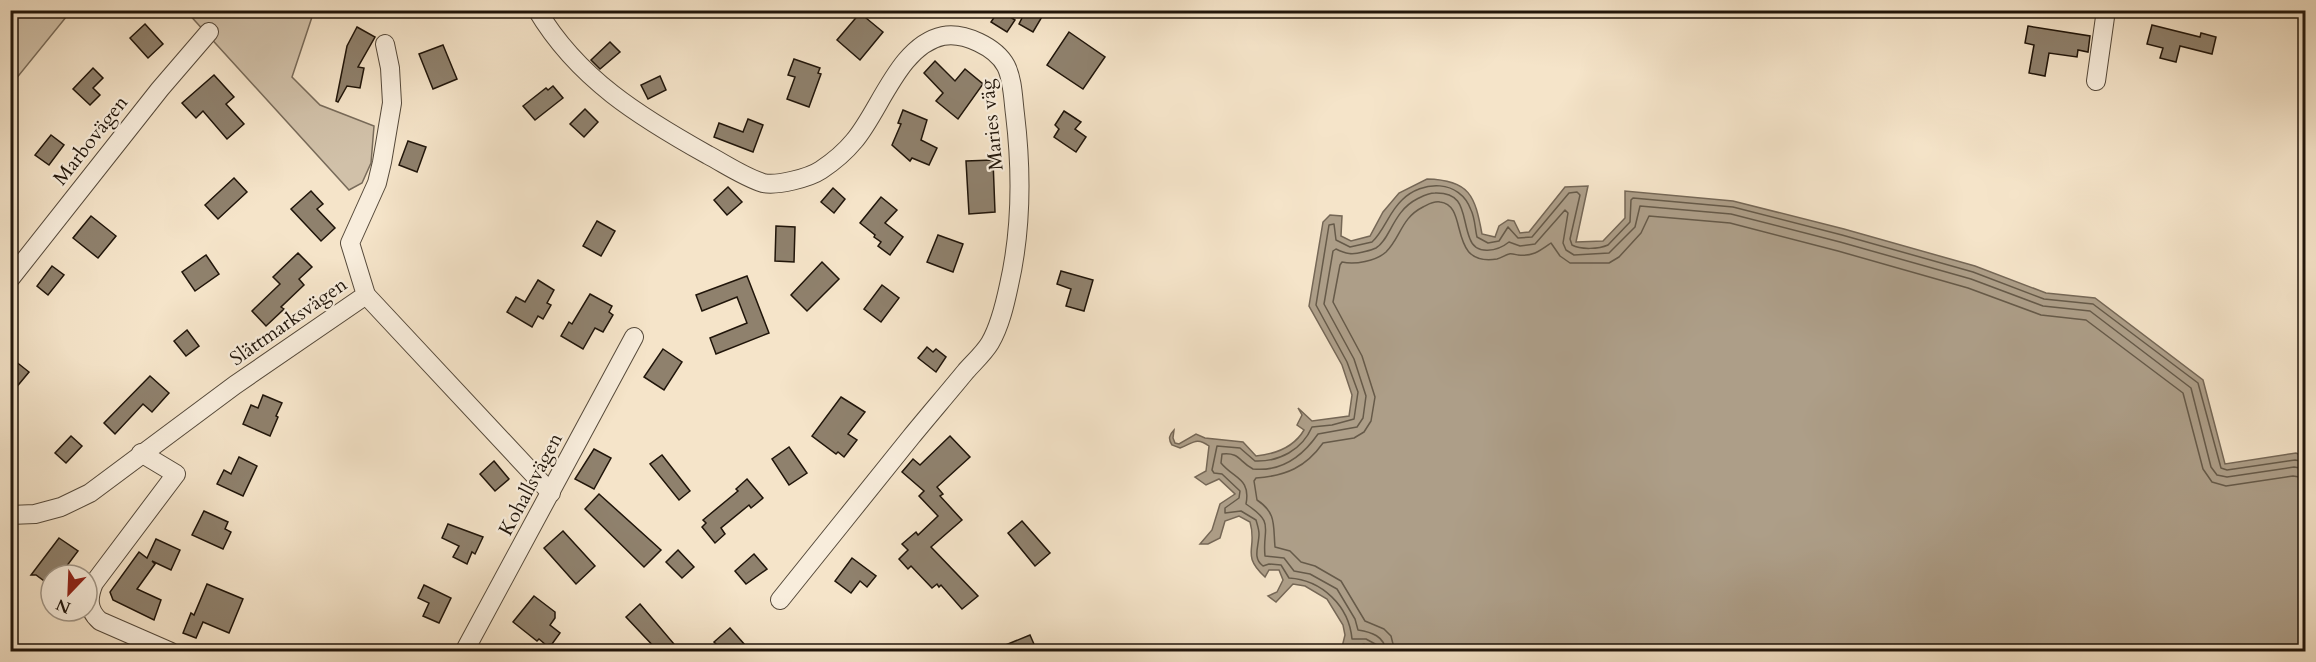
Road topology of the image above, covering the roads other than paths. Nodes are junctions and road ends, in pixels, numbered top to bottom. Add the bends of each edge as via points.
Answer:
1 (537, 10) edge
2 (2106, 10) edge
3 (209, 32) dead end
4 (386, 44) dead end
5 (2096, 81) dead end
6 (10, 279) edge
7 (366, 295) junction
8 (634, 337) dead end
9 (141, 453) junction
10 (551, 494) junction
11 (10, 515) edge
12 (780, 600) dead end
13 (171, 651) edge
14 (464, 651) edge

1 - 12 street, Maries väg via 559,44 605,89 643,117 765,184 804,178 836,159 854,141 916,49 942,36 962,36 985,46 1007,67 1018,141 1020,215 1016,253 990,343
2 - 5 street
3 - 6 street, Marbovägen via 159,89
4 - 7 street, Slättmarksvägen via 392,103 382,162 377,183 350,243
7 - 9 street, Slättmarksvägen
7 - 10 street
8 - 10 street, Kohallsvägen
9 - 11 street, Slättmarksvägen via 75,502 35,514
9 - 13 street via 176,474 94,583 89,594 90,609 100,621
10 - 14 street, Kohallsvägen

